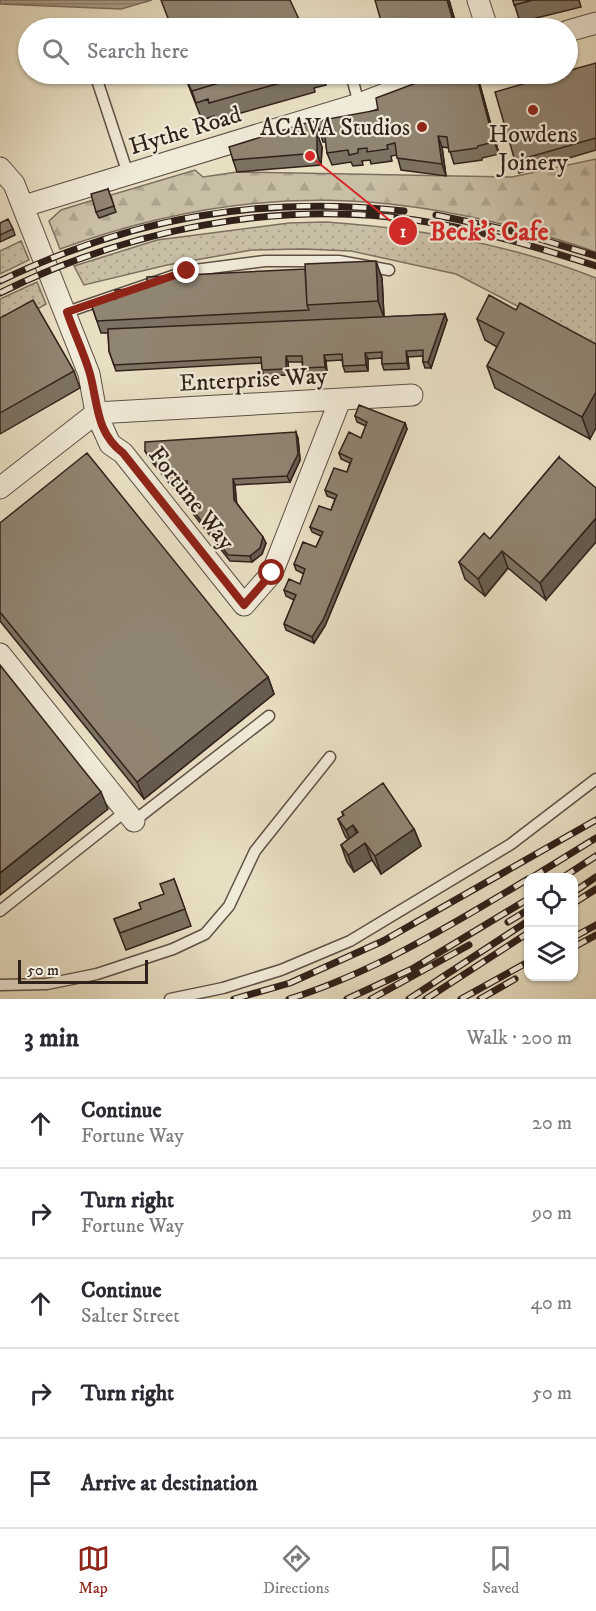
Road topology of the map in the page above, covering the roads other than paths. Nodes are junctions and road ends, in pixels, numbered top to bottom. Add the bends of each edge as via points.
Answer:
1 (478, 0) edge
2 (484, 18) edge
3 (596, 23) edge
4 (578, 28) edge
5 (99, 84) edge
6 (354, 84) edge
7 (411, 84) edge
8 (359, 104) junction
9 (0, 168) edge
10 (128, 174) junction
11 (24, 206) junction
12 (389, 270) dead end
13 (67, 312) junction
14 (412, 395) dead end
15 (340, 400) junction
16 (96, 413) junction
17 (0, 488) edge
18 (0, 654) edge
19 (269, 716) dead end
20 (330, 756) dead end
21 (596, 780) edge
22 (130, 816) junction
23 (0, 911) edge
24 (0, 985) edge
25 (170, 999) edge

1 - 2 street
3 - 4 street
5 - 10 lane
6 - 8 lane
7 - 8 street, Hythe Road
8 - 10 street, Hythe Road
9 - 11 street via 14,184
10 - 11 street, Hythe Road
11 - 13 street
12 - 13 lane via 339,261 286,261 187,271
13 - 16 street via 90,374
14 - 15 street, Enterprise Way
15 - 16 street, Enterprise Way
15 - 16 street, Fortune Way via 272,573 244,605 123,453 110,444
16 - 17 street
18 - 22 street
19 - 22 lane
20 - 24 lane via 255,851 229,906 205,934 97,974 47,984
21 - 25 lane via 511,844 350,941 281,970
22 - 23 lane

